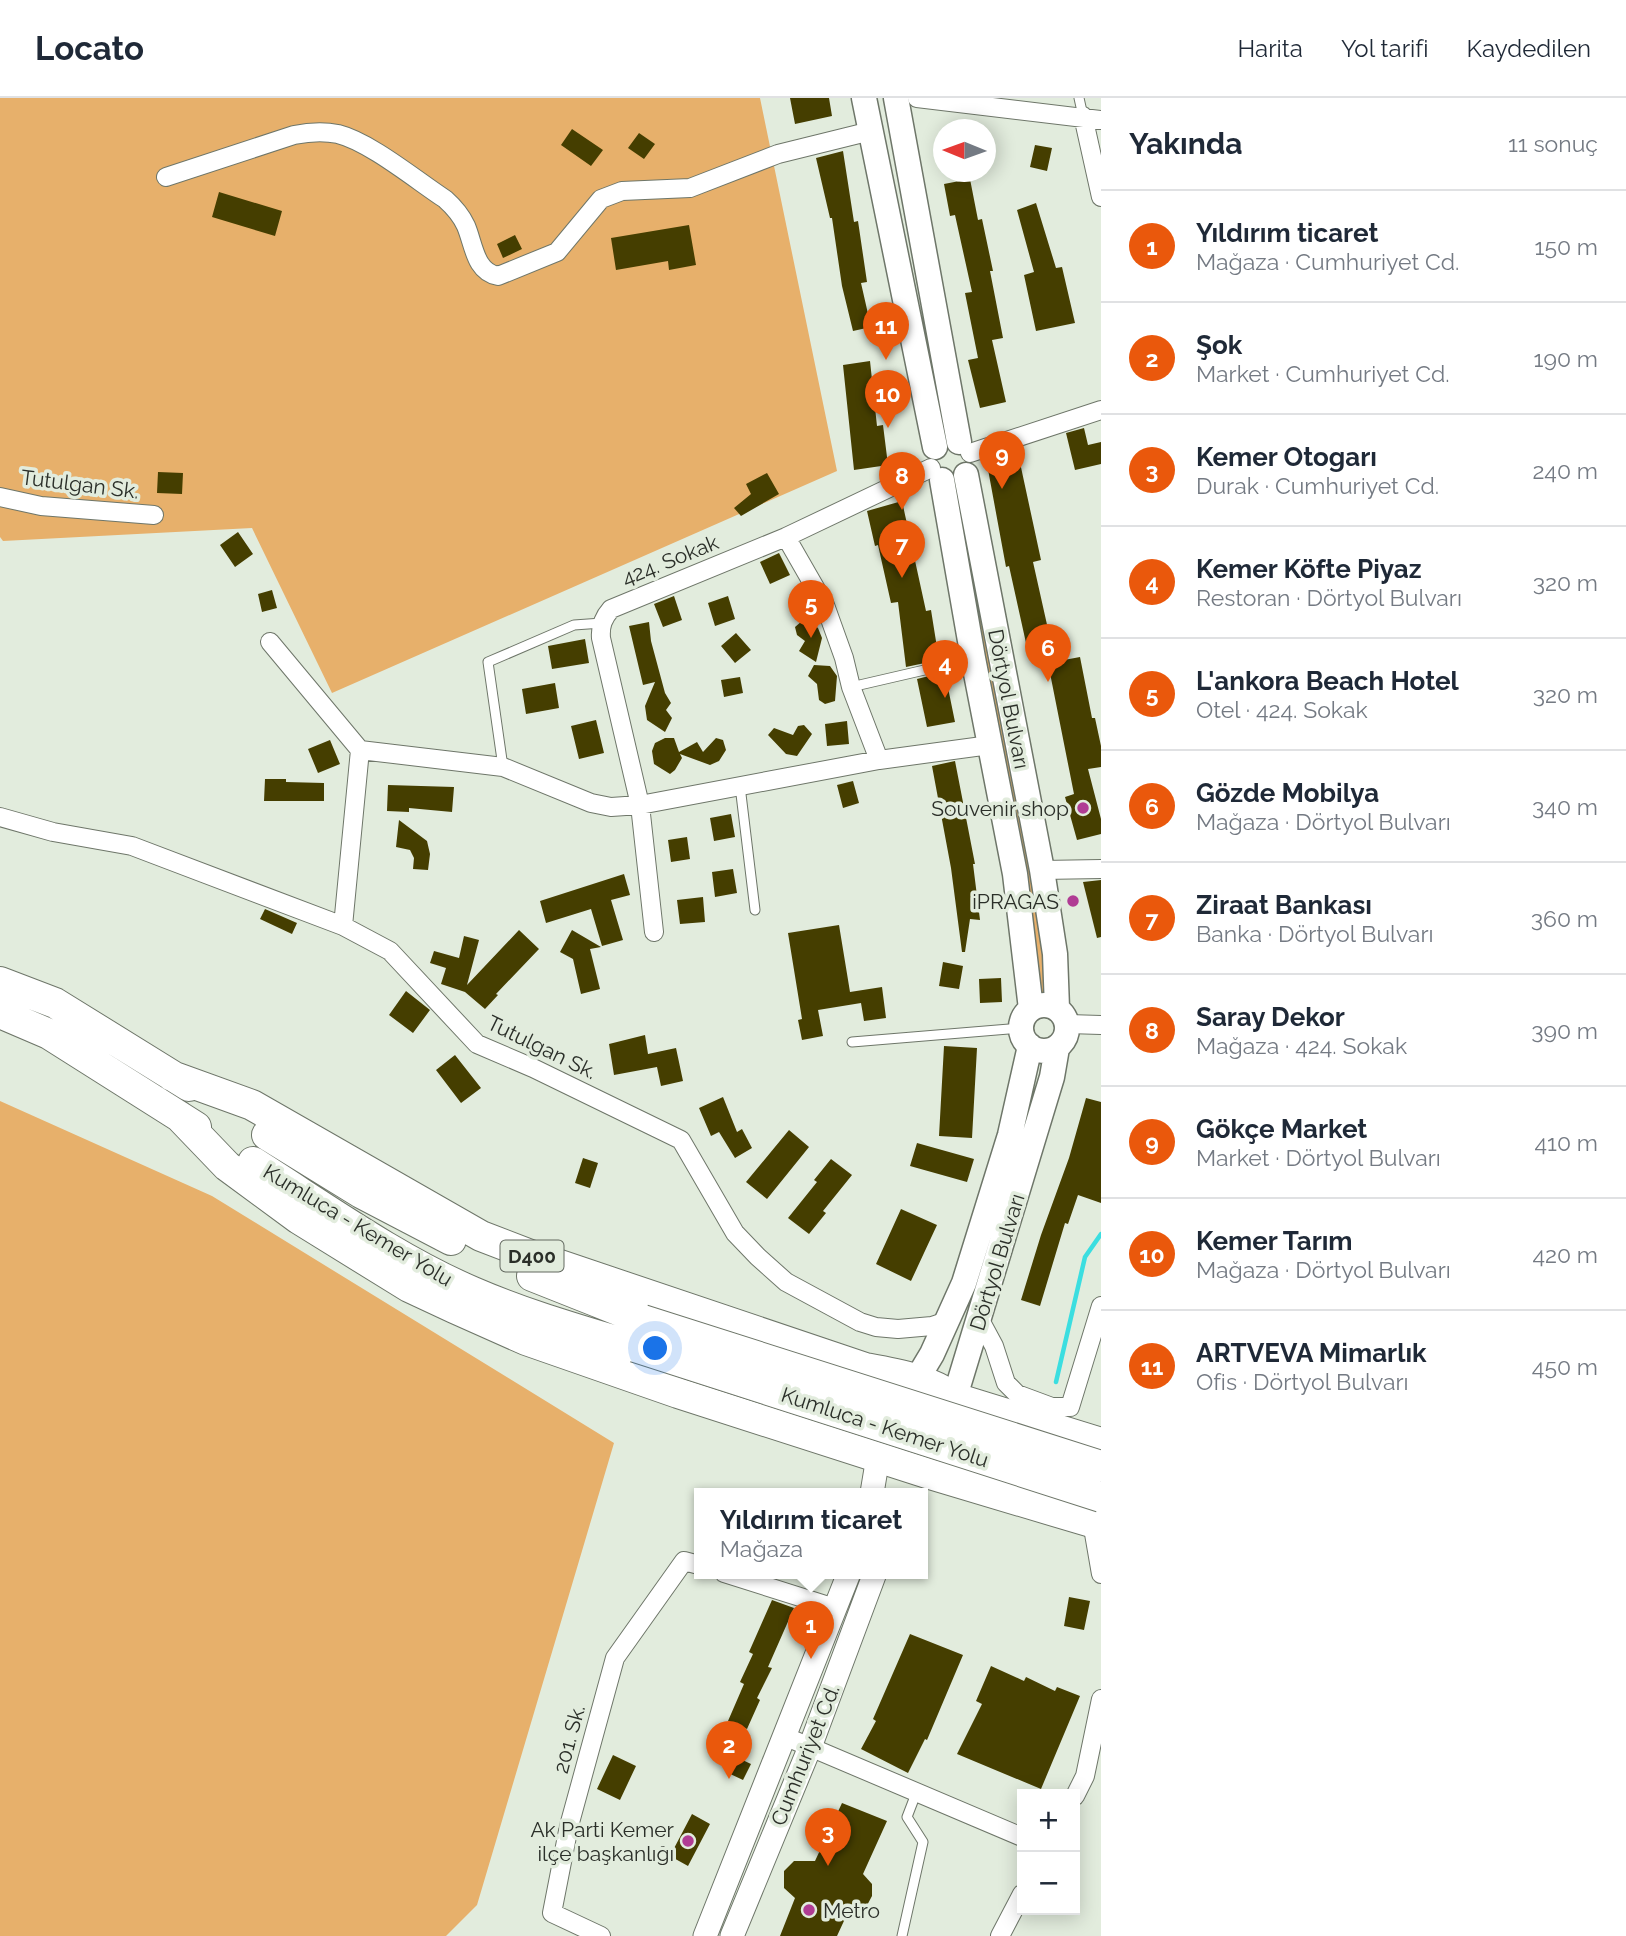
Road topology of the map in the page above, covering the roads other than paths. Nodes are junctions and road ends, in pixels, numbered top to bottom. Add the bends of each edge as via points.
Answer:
1 (864, 98) edge
2 (896, 98) edge
3 (917, 98) edge
4 (1079, 98) edge
5 (983, 102) edge
6 (1092, 118) edge
7 (871, 131) junction
8 (166, 177) dead end
9 (1101, 197) edge
10 (1101, 410) edge
11 (951, 461) junction
12 (0, 497) edge
13 (154, 515) dead end
14 (786, 537) junction
15 (602, 623) junction
16 (270, 642) dead end
17 (973, 658) junction
18 (851, 687) junction
19 (990, 745) junction
20 (360, 750) junction
21 (879, 760) junction
22 (503, 767) junction
23 (740, 786) junction
24 (640, 805) junction
25 (0, 817) edge
26 (1101, 869) edge
27 (1042, 870) junction
28 (755, 910) dead end
29 (343, 926) junction
30 (654, 932) dead end
31 (0, 982) edge
32 (0, 1013) edge
33 (1062, 1016) junction
34 (1101, 1025) edge
35 (1027, 1028) junction
36 (852, 1042) dead end
37 (1057, 1048) junction
38 (172, 1076) junction
39 (179, 1116) junction
40 (1100, 1314) edge
41 (980, 1320) junction
42 (947, 1321) junction
43 (639, 1333) junction
44 (917, 1378) junction
45 (955, 1398) junction
46 (1101, 1443) edge
47 (878, 1457) junction
48 (1101, 1466) edge
49 (924, 1483) edge
50 (873, 1488) edge
51 (1098, 1526) edge
52 (694, 1564) edge
53 (1101, 1574) edge
54 (743, 1579) edge
55 (847, 1579) edge
56 (873, 1579) edge
57 (835, 1608) junction
58 (1101, 1699) edge
59 (784, 1736) junction
60 (810, 1747) junction
61 (1079, 1789) edge
62 (917, 1791) junction
63 (1017, 1835) edge
64 (1017, 1904) edge
65 (601, 1936) edge
66 (705, 1936) edge
67 (732, 1936) edge
68 (902, 1936) edge
69 (1000, 1936) edge

1 - 7 main road, Dörtyol Bulvarı
2 - 11 main road, Dörtyol Bulvarı
3 - 5 street
4 - 6 lane
5 - 6 street
6 - 9 street
7 - 8 street via 778,155 690,188 610,194 557,252 498,276 481,267 465,224 445,199 364,145 341,135 294,135
7 - 11 main road, Dörtyol Bulvarı
10 - 11 street, 424. Sokak
11 - 14 street, 424. Sokak
11 - 17 main road, Dörtyol Bulvarı
11 - 27 main road, Dörtyol Bulvarı
12 - 13 street, Tutulgan Sk. via 41,506
14 - 15 street, 424. Sokak via 611,609
14 - 18 street via 825,605
15 - 22 lane via 574,625 488,662
15 - 24 street via 601,638
16 - 20 street
17 - 18 lane
17 - 19 main road, Dörtyol Bulvarı
18 - 21 street
19 - 21 street
19 - 35 main road, Dörtyol Bulvarı via 1015,874
20 - 22 street
20 - 29 street
21 - 23 street
22 - 24 street via 591,803
23 - 24 street
23 - 28 lane
24 - 30 street
25 - 29 street, Tutulgan Sk. via 132,846
26 - 27 street
27 - 33 main road, Dörtyol Bulvarı
29 - 42 street, Tutulgan Sk. via 390,951 477,1044 681,1140 735,1233 786,1282 876,1327 898,1329
31 - 38 highway, Kumluca - Kemer Yolu / D400 via 55,1003
32 - 39 highway, Kumluca - Kemer Yolu / D400 via 49,1034
33 - 34 street
33 - 35 main road via 1044,1004
33 - 37 main road via 1066,1037
35 - 36 lane
35 - 37 main road via 1043,1051
35 - 42 main road, Dörtyol Bulvarı via 1010,1135 964,1283
37 - 41 main road, Dörtyol Bulvarı
38 - 43 highway, Kumluca - Kemer Yolu / D400 via 361,1194
38 - 44 highway, Kumluca - Kemer Yolu / D400 via 252,1105 481,1236 865,1368
39 - 43 highway, Kumluca - Kemer Yolu / D400 via 385,1246 472,1292 544,1320
39 - 47 highway via 227,1166 299,1219 409,1287 526,1340
40 - 41 street via 1070,1407 1052,1407 1017,1394 1006,1383
41 - 45 main road, Dörtyol Bulvarı
42 - 44 main road, Dörtyol Bulvarı
43 - 48 highway, Kumluca - Kemer Yolu / D400, bridge
43 - 51 highway, Kumluca - Kemer Yolu / D400, bridge
44 - 45 highway, Kumluca - Kemer Yolu / D400
44 - 47 main road, Dörtyol Bulvarı
45 - 46 highway, Kumluca - Kemer Yolu / D400
45 - 49 main road, Dörtyol Bulvarı
47 - 49 highway
47 - 50 street
49 - 51 highway
51 - 53 street
52 - 65 street, 201. Sk. via 684,1561 615,1658 569,1826 552,1913
54 - 57 street
55 - 57 street, Cumhuriyet Cd.
56 - 60 street, Cumhuriyet Cd.
57 - 59 street, Cumhuriyet Cd.
58 - 61 street via 1086,1776
59 - 60 street
59 - 66 street, Cumhuriyet Cd.
60 - 62 street
60 - 67 street, Cumhuriyet Cd.
62 - 63 street
62 - 68 lane via 907,1817 923,1842
64 - 69 street

